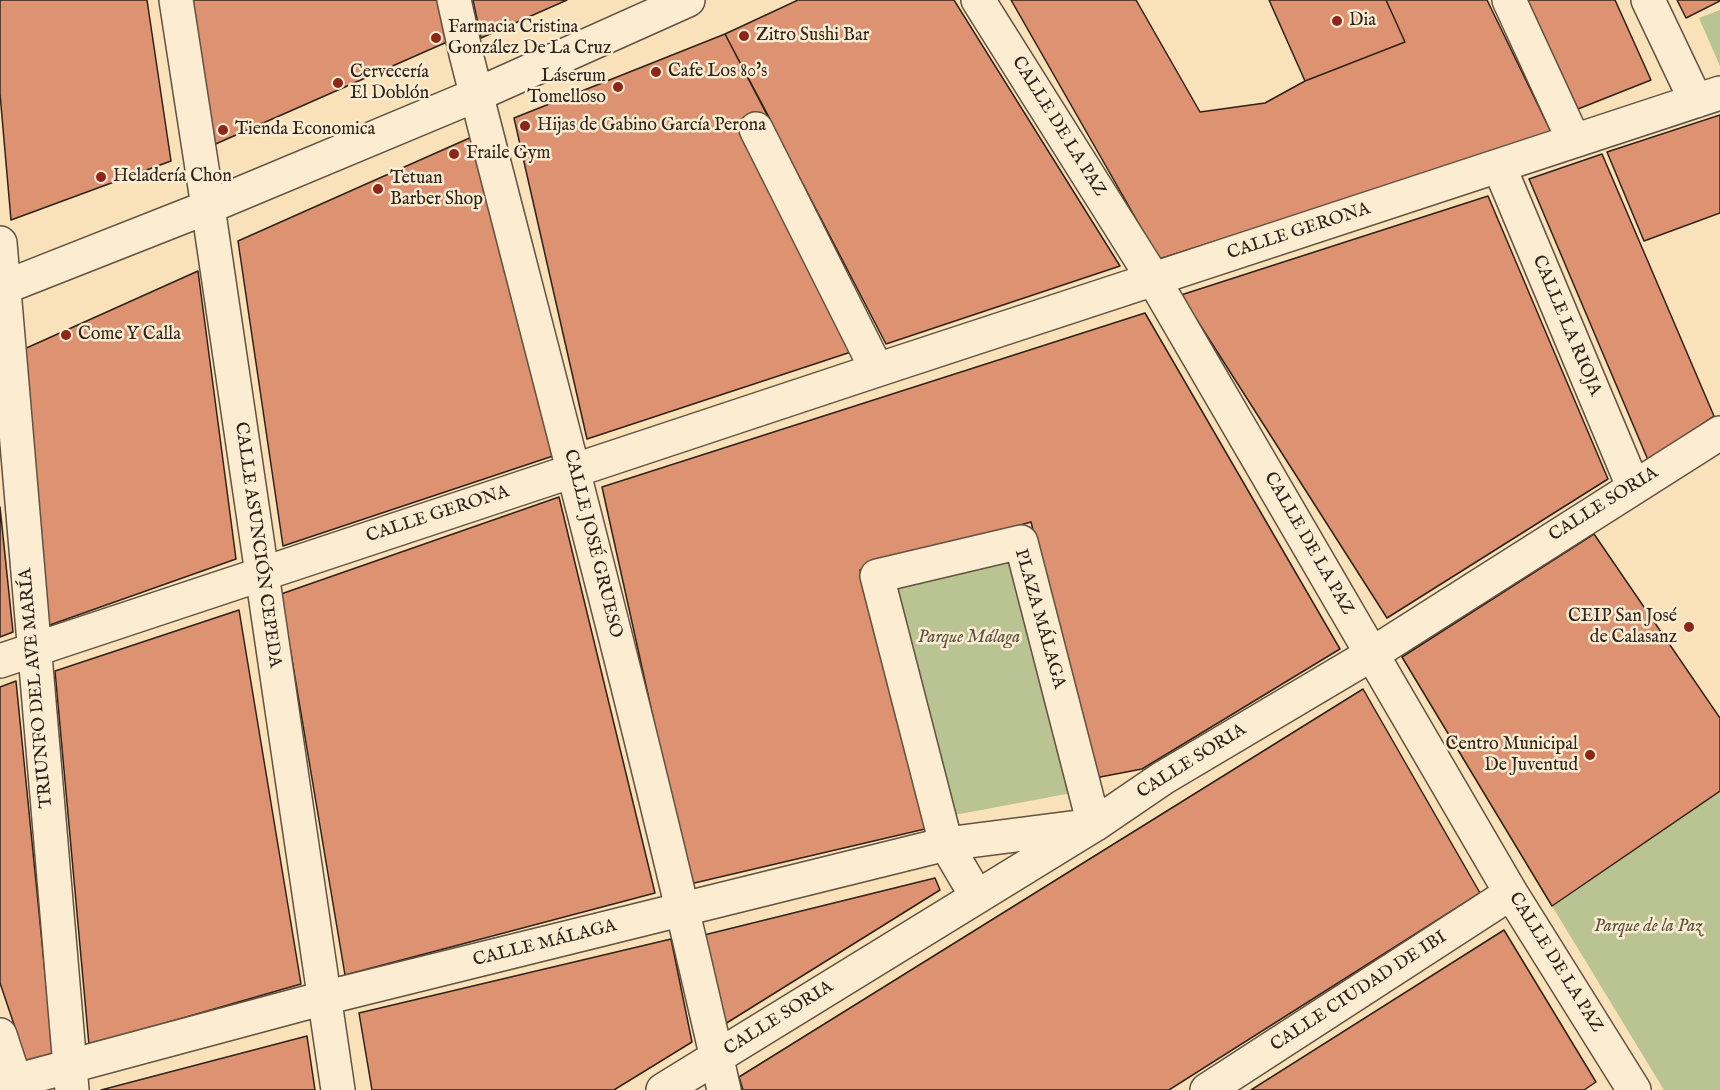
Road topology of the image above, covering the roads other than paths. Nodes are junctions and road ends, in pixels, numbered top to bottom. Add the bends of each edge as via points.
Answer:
1 (176, 0) edge
2 (454, 0) edge
3 (688, 0) edge
4 (978, 0) edge
5 (1509, 0) edge
6 (1648, 0) edge
7 (476, 95) junction
8 (1708, 97) edge
9 (756, 129) dead end
10 (1574, 141) junction
11 (1499, 166) junction
12 (208, 207) junction
13 (0, 243) edge
14 (1154, 280) junction
15 (2, 288) edge
16 (877, 370) junction
17 (1720, 433) edge
18 (574, 470) junction
19 (1634, 486) junction
20 (262, 574) junction
21 (33, 651) junction
22 (1372, 654) junction
23 (0, 661) edge
24 (1094, 825) junction
25 (946, 844) junction
26 (1511, 893) junction
27 (977, 897) junction
28 (683, 910) junction
29 (324, 998) junction
30 (0, 1035) edge
31 (716, 1057) junction
32 (71, 1078) edge
33 (11, 1086) edge
34 (338, 1090) edge
35 (663, 1090) edge
36 (724, 1090) edge
37 (1207, 1090) edge
38 (1634, 1090) edge

1 - 12 street, CALLE ASUNCIÓN CEPEDA
2 - 7 street, CALLE JOSÉ GRUESO
3 - 7 street
4 - 14 street, CALLE DE LA PAZ
5 - 10 street
6 - 8 street
7 - 12 street
7 - 18 street, CALLE JOSÉ GRUESO
8 - 10 street, CALLE GERONA
9 - 16 street
10 - 11 street, CALLE GERONA
11 - 14 street, CALLE GERONA
11 - 19 street, CALLE LA RIOJA
12 - 15 street
12 - 20 street, CALLE ASUNCIÓN CEPEDA
13 - 15 street, TRIUNFO DEL AVE MARÍA
14 - 16 street, CALLE GERONA
14 - 22 street, CALLE DE LA PAZ
15 - 21 street, TRIUNFO DEL AVE MARÍA
16 - 18 street, CALLE GERONA
17 - 19 street, CALLE SORIA
18 - 20 street, CALLE GERONA
18 - 28 street, CALLE JOSÉ GRUESO
19 - 22 street, CALLE SORIA
20 - 21 street, CALLE GERONA
20 - 29 street, CALLE ASUNCIÓN CEPEDA
21 - 23 street, CALLE GERONA
21 - 32 street, TRIUNFO DEL AVE MARÍA
22 - 24 street, CALLE SORIA via 1163,778
22 - 26 street, CALLE DE LA PAZ
24 - 25 street, CALLE MÁLAGA
24 - 25 street, PLAZA MÁLAGA via 1021,542 877,576
24 - 27 street, CALLE SORIA
25 - 27 street
25 - 28 street, CALLE MÁLAGA
26 - 37 street, CALLE CIUDAD DE IBI
26 - 38 street, CALLE DE LA PAZ
27 - 31 street, CALLE SORIA
28 - 29 street, CALLE MÁLAGA
28 - 31 street, CALLE JOSÉ GRUESO
29 - 32 street, CALLE MÁLAGA
29 - 34 street, CALLE ASUNCIÓN CEPEDA
30 - 33 street
31 - 35 street, CALLE SORIA
31 - 36 street, CALLE JOSÉ GRUESO
32 - 33 street, CALLE MÁLAGA

